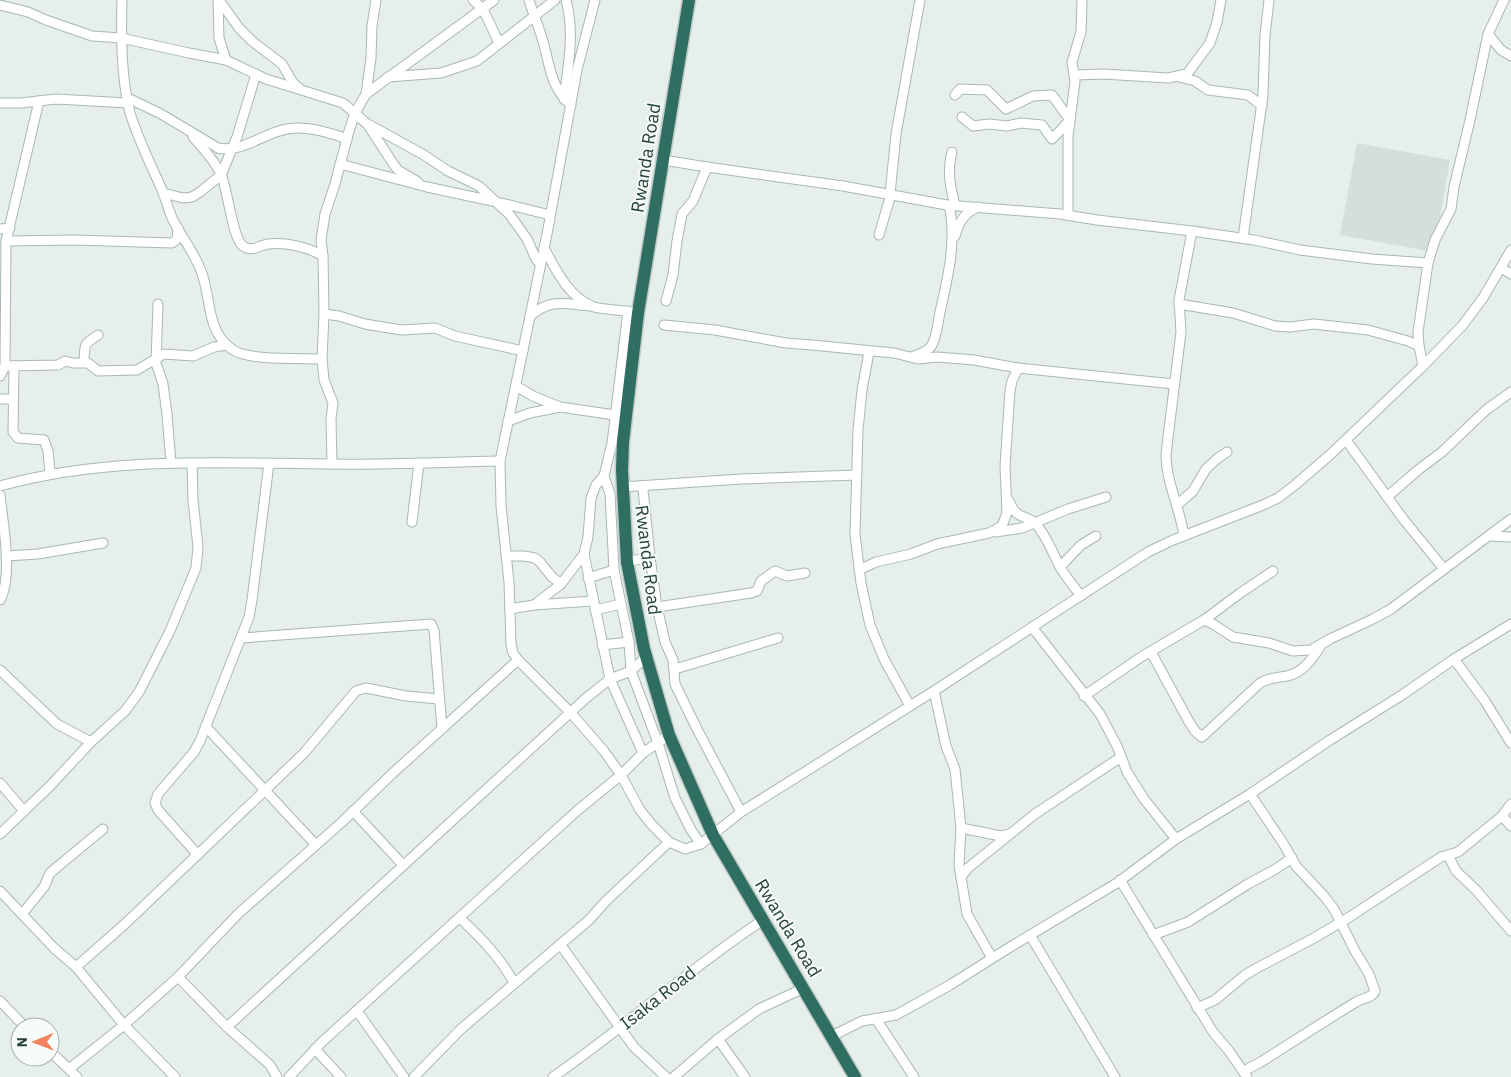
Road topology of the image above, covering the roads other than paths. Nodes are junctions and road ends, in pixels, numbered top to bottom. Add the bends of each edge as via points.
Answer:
1 (122, 0) edge
2 (219, 0) edge
3 (376, 0) edge
4 (473, 0) edge
5 (494, 0) edge
6 (529, 0) edge
7 (555, 0) edge
8 (566, 0) edge
9 (595, 0) edge
10 (689, 0) edge
11 (920, 0) edge
12 (1082, 0) edge
13 (1221, 0) edge
14 (1269, 0) edge
15 (1504, 0) edge
16 (0, 5) edge
17 (483, 9) junction
18 (533, 15) junction
19 (1488, 34) junction
20 (121, 38) junction
21 (499, 43) junction
22 (1511, 56) edge
23 (226, 60) junction
24 (256, 74) junction
25 (1075, 75) junction
26 (388, 77) junction
27 (1178, 77) junction
28 (304, 92) junction
29 (366, 94) junction
30 (956, 95) dead end
31 (564, 99) junction
32 (39, 101) junction
33 (128, 101) junction
34 (0, 103) edge
35 (571, 106) junction
36 (1262, 106) junction
37 (355, 113) junction
38 (962, 117) dead end
39 (1070, 120) junction
40 (366, 123) junction
41 (184, 128) junction
42 (347, 139) junction
43 (231, 149) junction
44 (952, 152) dead end
45 (663, 160) junction
46 (340, 164) junction
47 (707, 167) junction
48 (221, 176) junction
49 (427, 187) junction
50 (163, 192) junction
51 (890, 194) junction
52 (497, 202) junction
53 (952, 205) junction
54 (979, 207) junction
55 (550, 215) junction
56 (1068, 215) junction
57 (10, 228) junction
58 (178, 228) junction
59 (0, 229) edge
60 (1192, 231) junction
61 (880, 235) dead end
62 (1243, 238) junction
63 (6, 241) junction
64 (952, 246) junction
65 (544, 248) junction
66 (1511, 250) edge
67 (323, 256) junction
68 (1428, 262) junction
69 (540, 264) junction
70 (1501, 268) junction
71 (1511, 274) edge
72 (666, 301) dead end
73 (158, 304) dead end
74 (1179, 304) junction
75 (595, 307) junction
76 (633, 312) junction
77 (324, 314) junction
78 (530, 316) junction
79 (664, 325) dead end
80 (98, 334) dead end
81 (227, 345) junction
82 (1418, 346) junction
83 (523, 351) junction
84 (868, 352) junction
85 (912, 358) junction
86 (156, 359) junction
87 (322, 359) junction
88 (84, 362) junction
89 (9, 366) junction
90 (1423, 366) junction
91 (1018, 368) junction
92 (0, 376) edge
93 (1174, 384) junction
94 (516, 386) junction
95 (1511, 392) edge
96 (0, 399) edge
97 (13, 399) junction
98 (560, 407) junction
99 (615, 415) junction
100 (508, 421) junction
101 (1346, 440) junction
102 (1227, 452) dead end
103 (500, 461) junction
104 (171, 463) junction
105 (192, 463) junction
106 (269, 463) junction
107 (419, 463) junction
108 (332, 464) junction
109 (50, 473) junction
110 (857, 475) junction
111 (604, 476) junction
112 (0, 486) edge
113 (644, 486) junction
114 (622, 487) junction
115 (0, 495) edge
116 (1007, 497) junction
117 (1106, 497) dead end
118 (1386, 497) junction
119 (1177, 505) junction
120 (1511, 519) edge
121 (412, 522) dead end
122 (1034, 522) junction
123 (989, 533) junction
124 (1096, 536) dead end
125 (1184, 536) junction
126 (1488, 536) junction
127 (1511, 537) edge
128 (103, 543) dead end
129 (584, 554) junction
130 (6, 556) junction
131 (506, 556) junction
132 (650, 557) junction
133 (627, 562) junction
134 (1060, 567) junction
135 (1444, 569) junction
136 (614, 570) junction
137 (859, 570) junction
138 (1273, 571) dead end
139 (806, 572) dead end
140 (588, 578) junction
141 (561, 584) junction
142 (1081, 596) junction
143 (0, 600) edge
144 (534, 604) junction
145 (621, 604) junction
146 (594, 605) junction
147 (657, 607) junction
148 (510, 609) junction
149 (1204, 620) junction
150 (1511, 624) edge
151 (1032, 627) junction
152 (241, 638) junction
153 (778, 638) dead end
154 (629, 642) junction
155 (602, 645) junction
156 (1322, 645) junction
157 (1151, 652) junction
158 (646, 656) junction
159 (1454, 659) junction
160 (518, 660) junction
161 (674, 669) junction
162 (0, 670) edge
163 (631, 671) junction
164 (610, 679) junction
165 (934, 691) junction
166 (1084, 696) junction
167 (439, 699) junction
168 (910, 706) junction
169 (571, 713) junction
170 (1511, 723) edge
171 (206, 727) junction
172 (442, 728) junction
173 (1503, 729) junction
174 (669, 735) junction
175 (91, 742) junction
176 (658, 743) junction
177 (1511, 743) edge
178 (644, 753) junction
179 (1120, 757) junction
180 (621, 776) junction
181 (0, 783) edge
182 (265, 791) junction
183 (1250, 794) junction
184 (1511, 804) edge
185 (24, 811) junction
186 (354, 811) junction
187 (741, 812) junction
188 (1502, 816) junction
189 (1511, 826) edge
190 (961, 828) junction
191 (103, 829) dead end
192 (0, 834) edge
193 (1013, 834) junction
194 (713, 835) junction
195 (1176, 839) junction
196 (669, 842) junction
197 (701, 844) junction
198 (316, 845) junction
199 (198, 854) junction
200 (1448, 855) junction
201 (1292, 858) junction
202 (403, 866) junction
203 (961, 877) junction
204 (1120, 880) junction
205 (0, 890) edge
206 (22, 914) junction
207 (460, 918) junction
208 (763, 920) junction
209 (1340, 921) junction
210 (1511, 931) edge
211 (1030, 935) junction
212 (1153, 935) junction
213 (560, 944) junction
214 (992, 958) junction
215 (76, 967) junction
216 (178, 977) junction
217 (514, 984) junction
218 (804, 988) junction
219 (0, 1001) edge
220 (1198, 1008) junction
221 (357, 1011) junction
222 (15, 1017) edge
223 (876, 1019) junction
224 (124, 1025) junction
225 (227, 1027) junction
226 (620, 1028) junction
227 (832, 1036) junction
228 (718, 1039) junction
229 (315, 1049) junction
230 (60, 1060) edge
231 (69, 1069) junction
232 (1246, 1074) edge
233 (77, 1077) edge
234 (175, 1077) edge
235 (277, 1077) edge
236 (289, 1077) edge
237 (341, 1077) edge
238 (404, 1077) edge
239 (414, 1077) edge
240 (553, 1077) edge
241 (666, 1077) edge
242 (674, 1077) edge
243 (745, 1077) edge
244 (855, 1077) edge
245 (914, 1077) edge
246 (1115, 1077) edge

1 - 20 street
2 - 23 street via 219,38
2 - 28 street via 239,28 282,64
3 - 29 street
4 - 17 street
5 - 17 street
6 - 18 street
7 - 18 street
8 - 31 street via 571,41
9 - 35 street
10 - 45 highway, Rwanda Road
11 - 51 street via 896,134
12 - 25 street via 1081,32 1072,62
13 - 27 street via 1210,43 1187,74
14 - 36 street
15 - 19 street
16 - 20 street via 86,34
17 - 21 street
17 - 26 street
18 - 21 street
18 - 31 street via 554,85
19 - 22 street via 1501,50
19 - 68 street via 1451,210
20 - 23 street
20 - 33 street
21 - 26 street via 476,61 442,73
23 - 24 street
24 - 28 street
24 - 43 street
25 - 27 street
25 - 39 street
26 - 29 street
27 - 36 street via 1196,82 1208,90 1248,95
28 - 37 street via 344,103
29 - 37 street
30 - 39 street via 960,88 987,90 1006,109 1033,96 1052,95
31 - 35 street
32 - 33 street
32 - 34 street
32 - 57 street
33 - 41 street
33 - 50 street via 139,138
35 - 55 street
36 - 62 street
37 - 40 street
37 - 42 street
38 - 39 street via 973,126 1042,125 1052,139
39 - 56 street
40 - 49 street via 398,170
40 - 52 street via 478,186
41 - 43 street via 212,146
41 - 48 street
42 - 43 street via 320,130 288,129
42 - 46 street
43 - 48 street
44 - 53 street via 949,178
45 - 47 street
45 - 76 highway, Rwanda Road
46 - 49 street
46 - 67 street via 325,214 321,240
47 - 51 street
47 - 72 street via 693,201 682,214
48 - 50 street via 192,197 183,198
48 - 67 street via 232,224 243,246 254,249 268,244 305,247
49 - 52 street
50 - 58 street
51 - 53 street
51 - 61 street
52 - 55 street
52 - 69 street via 521,230
53 - 54 street
53 - 64 street
54 - 56 street
54 - 64 street via 960,221
55 - 65 street
56 - 60 street
57 - 59 street
57 - 63 street
58 - 63 street via 177,239 172,243
58 - 81 street via 202,274 212,325
60 - 62 street
60 - 74 street
62 - 68 street via 1317,252
63 - 89 street
64 - 85 street via 936,335 929,349
65 - 69 street
65 - 75 street via 564,283
66 - 70 street
67 - 77 street
68 - 82 street
69 - 78 street
70 - 71 street
70 - 90 street via 1462,326
73 - 86 street
74 - 82 street via 1233,313 1275,326 1314,324 1368,330 1408,340
74 - 93 street via 1181,332
75 - 76 street
75 - 78 street via 554,303
76 - 99 street
76 - 114 highway, Rwanda Road
77 - 83 street via 402,330 435,328 455,336
77 - 87 street
78 - 83 street
79 - 84 street
80 - 88 street via 86,344
81 - 86 street via 193,356 164,354
81 - 87 street via 242,354
82 - 90 street
83 - 94 street
84 - 85 street
84 - 110 street via 858,430
85 - 91 street via 965,359
86 - 88 street via 133,370 98,371
86 - 104 street via 163,384
87 - 108 street via 324,380 333,403
88 - 89 street
89 - 92 street
89 - 97 street
90 - 101 street
91 - 93 street
91 - 116 street via 1012,381 1008,420
93 - 119 street via 1166,465
94 - 98 street
94 - 100 street
95 - 118 street
96 - 97 street
97 - 109 street via 14,435 44,440
98 - 99 street
98 - 100 street
99 - 111 street
100 - 103 street
101 - 118 street
101 - 125 street via 1278,498
102 - 119 street via 1206,469 1193,491
103 - 107 street
103 - 131 street
104 - 105 street
104 - 109 street
105 - 106 street
105 - 175 street via 198,547 196,568 170,631 135,698
106 - 108 street
106 - 152 street via 251,608
107 - 108 street
107 - 121 street
109 - 112 street
110 - 113 street
110 - 137 street via 855,534
111 - 129 street via 596,484 591,498
111 - 136 street via 612,508
113 - 114 street
113 - 132 street
114 - 133 highway, Rwanda Road
115 - 130 street
116 - 122 street via 1019,516
116 - 123 street via 1008,513 1004,524
117 - 122 street
118 - 135 street
119 - 125 street
120 - 126 street
122 - 123 street via 1022,528
122 - 134 street
123 - 137 street via 937,544
124 - 134 street via 1081,545
125 - 142 street via 1148,552
126 - 127 street
126 - 135 street
128 - 130 street
129 - 140 street
129 - 141 street
130 - 143 street via 6,584
131 - 141 street via 535,558
131 - 148 street
132 - 133 street
132 - 147 street
133 - 158 highway, Rwanda Road
134 - 142 street
135 - 156 street via 1391,609
136 - 140 street
136 - 145 street
137 - 168 street via 870,625 884,659
138 - 149 street
139 - 147 street via 787,576 775,571 751,593
140 - 146 street
141 - 144 street
142 - 151 street
144 - 146 street
144 - 148 street
145 - 146 street
145 - 154 street
146 - 155 street
147 - 161 street
148 - 160 street via 511,644
149 - 156 street via 1233,637 1288,650 1311,650
149 - 157 street
150 - 159 street
151 - 165 street
151 - 166 street
152 - 167 street via 431,624
152 - 171 street
153 - 161 street
154 - 155 street
154 - 163 street
155 - 164 street
156 - 157 street via 1296,673 1260,683 1202,737 1188,720
157 - 166 street
158 - 163 street
158 - 174 highway, Rwanda Road
159 - 173 street
159 - 183 street
160 - 169 street
160 - 172 street
161 - 187 street via 681,698
162 - 175 street via 57,724
163 - 164 street
163 - 176 street
164 - 169 street
164 - 178 street
165 - 168 street
165 - 190 street via 941,727 955,769
166 - 179 street via 1100,714
167 - 172 street
167 - 182 street via 360,689 304,753
168 - 187 street
169 - 180 street
169 - 202 street
170 - 173 street
171 - 182 street
171 - 199 street via 194,752 158,794 155,803
172 - 186 street
173 - 177 street
174 - 176 street
174 - 194 highway, Rwanda Road
175 - 185 street
176 - 178 street
176 - 197 street via 675,798
178 - 180 street
179 - 193 street via 1035,814
179 - 195 street via 1144,800
180 - 196 street via 640,810
180 - 207 street via 578,810
181 - 185 street
182 - 198 street
182 - 199 street
183 - 195 street
183 - 201 street
184 - 188 street
185 - 192 street
186 - 198 street
186 - 202 street
187 - 194 street
188 - 189 street
188 - 200 street via 1458,852
190 - 193 street via 1001,836
190 - 203 street
191 - 206 street via 50,873 44,887
193 - 203 street
194 - 197 street
194 - 208 highway, Rwanda Road
195 - 204 street
196 - 197 street via 684,849
196 - 213 street
198 - 216 street via 238,914
199 - 215 street
200 - 209 street
200 - 210 street via 1456,871
201 - 209 street via 1330,903
201 - 212 street via 1188,922
202 - 225 street
203 - 214 street via 967,914
204 - 211 street
204 - 212 street
205 - 206 street
206 - 215 street
207 - 217 street via 488,946
207 - 221 street
208 - 218 highway, Rwanda Road
208 - 226 street, Isaka Road via 728,943
209 - 220 street via 1245,975 1215,1000
209 - 232 street via 1375,986 1374,994 1251,1066
211 - 214 street
211 - 246 street
212 - 220 street
213 - 217 street
213 - 226 street
214 - 223 street via 896,1015
215 - 224 street
216 - 224 street
216 - 225 street
217 - 239 street
218 - 227 highway, Rwanda Road
218 - 228 street via 759,1009
219 - 222 street
220 - 232 street
221 - 229 street
221 - 238 street
223 - 227 street via 862,1021
223 - 245 street
224 - 231 street
224 - 234 street
225 - 235 street via 270,1065
226 - 240 street, Isaka Road
226 - 241 street via 634,1047
227 - 244 highway, Rwanda Road
228 - 242 street
228 - 243 street
229 - 236 street
229 - 237 street
230 - 231 street
231 - 233 street

